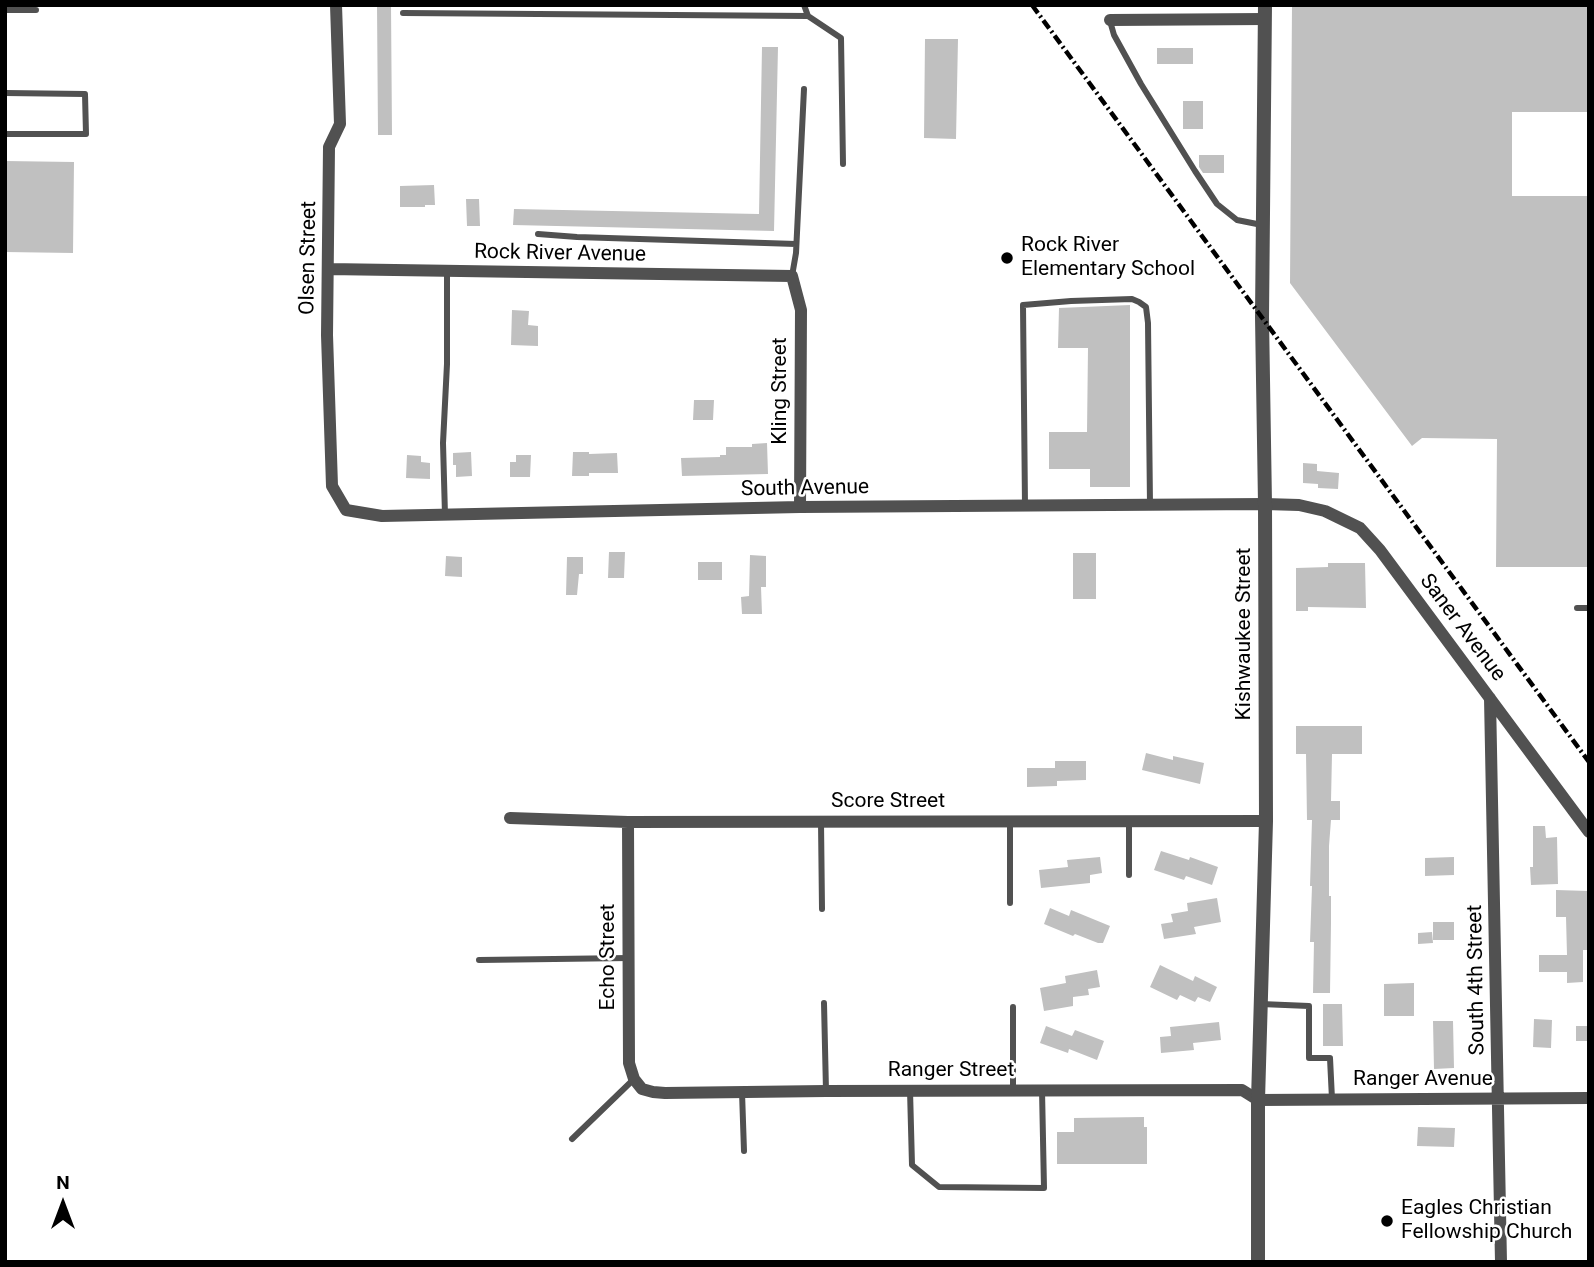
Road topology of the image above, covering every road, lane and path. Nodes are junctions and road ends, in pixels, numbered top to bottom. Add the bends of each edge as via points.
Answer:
1 (336, 5) edge
2 (804, 5) edge
3 (5, 10) edge
4 (36, 10) dead end
5 (1265, 12) edge
6 (403, 13) dead end
7 (808, 16) junction
8 (1110, 20) joint
9 (804, 89) dead end
10 (5, 93) edge
11 (5, 134) edge
12 (843, 164) dead end
13 (1262, 225) junction
14 (538, 234) dead end
15 (796, 244) junction
16 (328, 269) junction
17 (447, 272) junction
18 (792, 276) junction
19 (1150, 505) junction
20 (1265, 505) junction
21 (1025, 506) junction
22 (800, 507) junction
23 (346, 510) joint
24 (445, 515) junction
25 (1577, 608) dead end
26 (1589, 608) edge
27 (1490, 698) junction
28 (510, 818) dead end
29 (1129, 821) junction
30 (1266, 821) junction
31 (628, 822) junction
32 (821, 822) junction
33 (1010, 822) junction
34 (1589, 832) edge
35 (1129, 875) dead end
36 (1010, 904) dead end
37 (822, 909) dead end
38 (629, 958) junction
39 (479, 960) dead end
40 (824, 1003) dead end
41 (1261, 1004) junction
42 (1013, 1007) dead end
43 (638, 1084) junction
44 (910, 1090) junction
45 (1013, 1090) junction
46 (1042, 1090) junction
47 (826, 1091) junction
48 (742, 1092) junction
49 (1589, 1098) edge
50 (1332, 1099) junction
51 (1498, 1099) junction
52 (1258, 1100) junction
53 (572, 1139) dead end
54 (744, 1150) dead end
55 (1258, 1262) edge
56 (1501, 1262) edge

1 - 16 street, Olsen Street via 340,124 329,147
2 - 7 lane
3 - 4 lane
5 - 8 street
5 - 13 street, Kishwaukee Street
6 - 7 lane
7 - 12 lane via 841,38
8 - 13 lane via 1141,84 1217,204 1237,220
9 - 15 lane
10 - 11 lane via 85,94 86,134
13 - 20 street, Kishwaukee Street
14 - 15 lane
15 - 18 lane
16 - 17 street, Rock River Avenue
16 - 23 street, Olsen Street via 332,486
17 - 18 street, Rock River Avenue
17 - 24 lane
18 - 22 street, Kling Street via 801,310
19 - 20 street, South Avenue
19 - 21 street, South Avenue
19 - 21 lane via 1148,323 1146,307 1132,299 1023,304
20 - 27 street, Saner Avenue via 1325,511 1360,528
20 - 30 street, Kishwaukee Street
21 - 22 street, South Avenue
22 - 24 street, South Avenue
23 - 24 street, South Avenue via 382,516
25 - 26 lane
27 - 34 street, Saner Avenue
27 - 51 street, South 4th Street
28 - 31 street, Score Street
29 - 30 street, Score Street
29 - 33 street, Score Street
29 - 35 lane
30 - 41 street, Kishwaukee Street
31 - 32 street, Score Street
31 - 38 street, Echo Street
32 - 33 street, Score Street
32 - 37 lane
33 - 36 lane
38 - 39 lane
38 - 43 street, Echo Street via 629,1063
40 - 47 lane
41 - 50 lane via 1309,1006 1309,1058 1330,1058
41 - 52 street, Kishwaukee Street
42 - 45 lane
43 - 48 street, Ranger Street via 665,1093
43 - 53 lane
44 - 45 street, Ranger Street
44 - 46 lane via 912,1166 939,1187 1044,1188
44 - 47 street, Ranger Street
45 - 46 street, Ranger Street
46 - 52 street, Ranger Street via 1242,1090
47 - 48 street, Ranger Street
48 - 54 lane
49 - 51 street, Ranger Avenue
50 - 51 street, Ranger Avenue
50 - 52 street, Ranger Avenue
51 - 56 street, South 4th Street
52 - 55 street, Kishwaukee Street

